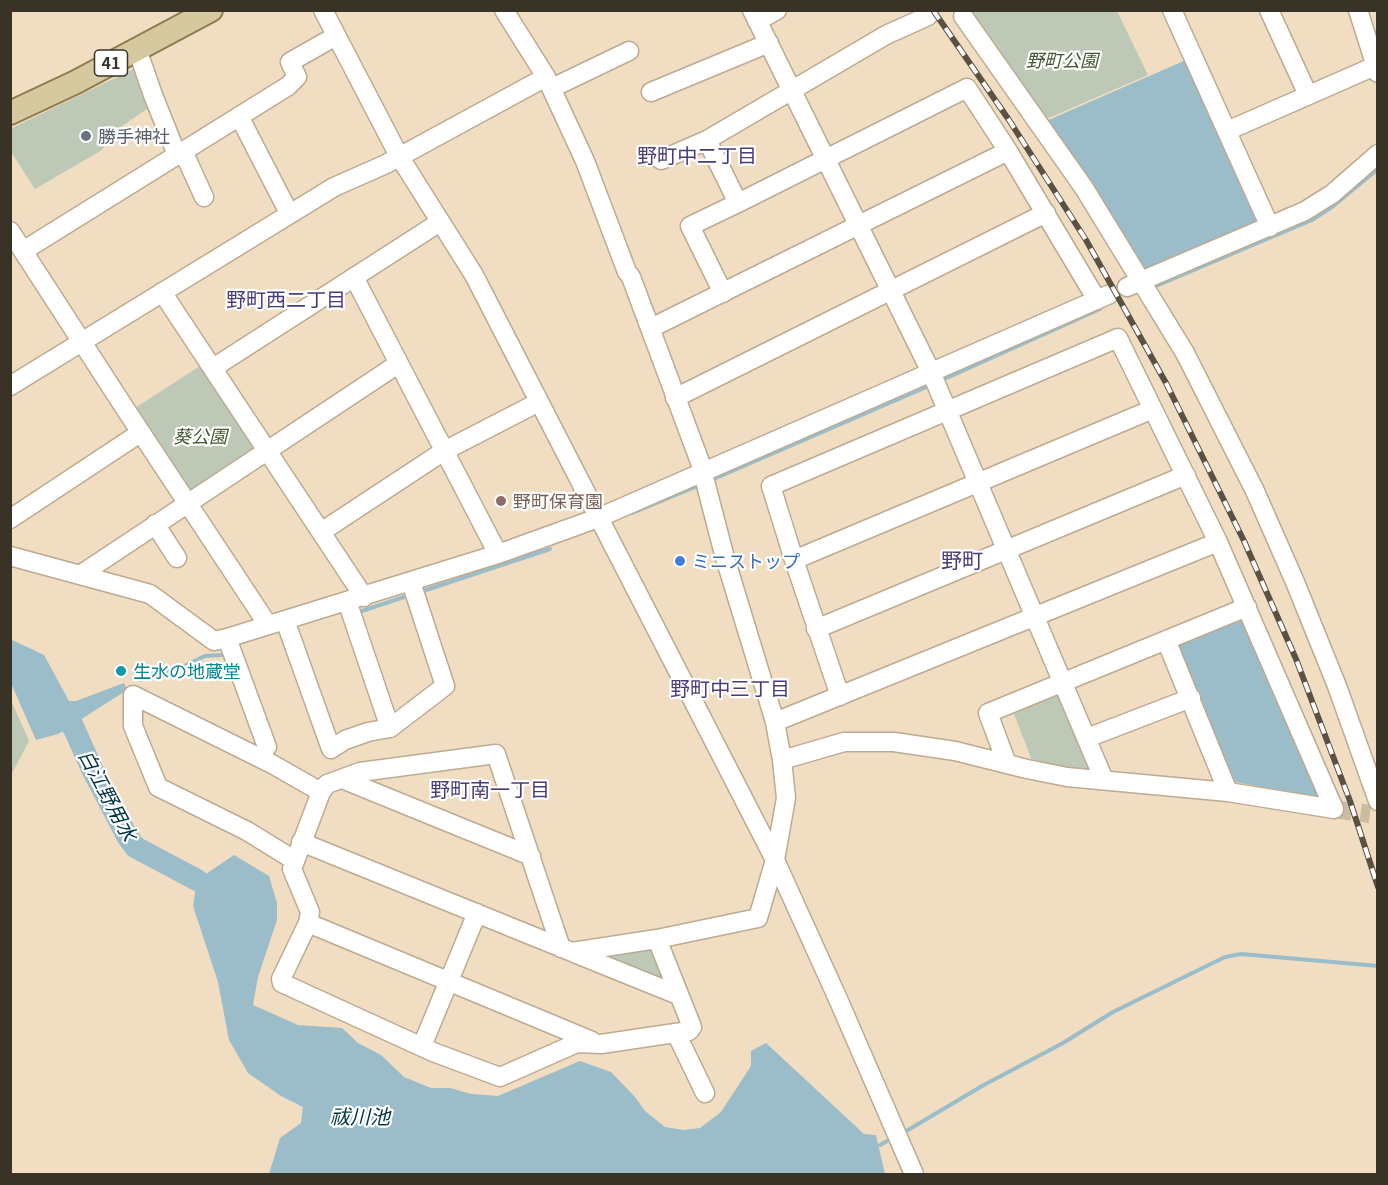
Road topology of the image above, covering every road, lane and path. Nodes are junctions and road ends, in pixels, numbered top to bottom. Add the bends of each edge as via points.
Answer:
1 (211, 10) edge
2 (323, 10) edge
3 (504, 10) edge
4 (777, 10) edge
5 (1172, 10) edge
6 (1269, 10) edge
7 (1358, 10) edge
8 (755, 16) edge
9 (928, 16) dead end
10 (963, 16) dead end
11 (336, 36) junction
12 (769, 43) junction
13 (137, 50) junction
14 (629, 51) dead end
15 (1376, 69) edge
16 (549, 83) junction
17 (791, 89) junction
18 (651, 92) dead end
19 (1308, 95) junction
20 (10, 113) edge
21 (239, 116) junction
22 (1227, 131) junction
23 (707, 140) junction
24 (1008, 151) junction
25 (180, 153) junction
26 (1377, 154) edge
27 (399, 156) junction
28 (826, 159) junction
29 (661, 160) dead end
30 (204, 197) dead end
31 (738, 202) junction
32 (289, 213) junction
33 (1046, 213) junction
34 (440, 222) junction
35 (859, 225) junction
36 (1270, 227) junction
37 (10, 231) edge
38 (23, 251) junction
39 (354, 277) junction
40 (1135, 284) junction
41 (891, 290) junction
42 (162, 292) junction
43 (723, 293) junction
44 (651, 328) junction
45 (82, 341) junction
46 (398, 364) junction
47 (213, 368) junction
48 (934, 379) junction
49 (10, 386) edge
50 (675, 398) junction
51 (539, 402) junction
52 (1153, 409) junction
53 (948, 411) junction
54 (141, 433) junction
55 (268, 450) junction
56 (444, 451) junction
57 (1186, 475) junction
58 (705, 480) junction
59 (979, 483) junction
60 (187, 502) junction
61 (598, 518) junction
62 (10, 519) edge
63 (155, 524) junction
64 (321, 532) junction
65 (1218, 542) junction
66 (10, 543) edge
67 (1007, 550) junction
68 (498, 554) junction
69 (10, 555) edge
70 (177, 558) dead end
71 (794, 560) junction
72 (30, 562) junction
73 (80, 575) junction
74 (414, 590) junction
75 (356, 599) junction
76 (1247, 607) junction
77 (1035, 616) junction
78 (276, 623) junction
79 (816, 629) junction
80 (221, 640) junction
81 (1166, 640) junction
82 (1063, 682) junction
83 (840, 696) junction
84 (1191, 698) junction
85 (775, 722) junction
86 (390, 728) junction
87 (1087, 738) junction
88 (267, 747) dead end
89 (782, 759) junction
90 (1007, 764) junction
91 (342, 778) junction
92 (1104, 780) junction
93 (321, 792) junction
94 (1228, 792) junction
95 (1377, 801) edge
96 (301, 842) junction
97 (531, 856) junction
98 (294, 860) junction
99 (775, 860) junction
100 (477, 913) junction
101 (308, 923) junction
102 (657, 939) junction
103 (567, 950) junction
104 (450, 982) junction
105 (678, 994) junction
106 (675, 1033) junction
107 (601, 1044) junction
108 (422, 1046) junction
109 (705, 1093) dead end
110 (914, 1174) edge

1 - 13 main road, 41
2 - 11 street
3 - 16 street
4 - 8 street
5 - 22 street
6 - 19 street
7 - 15 street
8 - 12 street
9 - 17 street
10 - 40 street via 1084,188 1133,269
11 - 21 street via 290,62 297,77
11 - 27 street
12 - 17 street
12 - 18 street
13 - 20 main road, 41
13 - 25 street
14 - 16 street
15 - 19 street
16 - 27 street
16 - 44 street via 585,161
17 - 23 street
17 - 28 street
19 - 22 street
21 - 25 street
21 - 32 street
22 - 36 street
23 - 29 street
23 - 31 street
24 - 28 street via 967,88
24 - 33 street
24 - 35 street
25 - 30 street
25 - 38 street
26 - 36 street via 1332,194
27 - 32 street
27 - 34 street
28 - 31 street
28 - 35 street
31 - 43 street via 690,226
32 - 42 street
33 - 41 street
33 - 48 street via 1103,297
34 - 39 street
34 - 51 street via 474,275
35 - 41 street
35 - 43 street
36 - 40 street
37 - 38 street
38 - 45 street
39 - 46 street
39 - 47 street
40 - 95 street via 1185,352 1255,491 1329,666
41 - 48 street
41 - 50 street
42 - 45 street
42 - 47 street
43 - 44 street
44 - 50 street
45 - 49 street
45 - 54 street
46 - 55 street
46 - 56 street
47 - 55 street
48 - 53 street
48 - 58 street
50 - 58 street
51 - 56 street
51 - 61 street
52 - 53 street via 1118,338
52 - 57 street
52 - 59 street
53 - 59 street
53 - 71 street via 771,486
54 - 60 street
54 - 62 street
55 - 60 street
55 - 64 street
56 - 64 street
56 - 68 street
57 - 65 street
57 - 67 street
58 - 61 street
58 - 85 street
59 - 67 street
59 - 71 street
60 - 63 street
60 - 78 street
61 - 68 street
61 - 99 street
63 - 70 street
63 - 73 street
64 - 75 street
65 - 76 street
65 - 77 street
66 - 72 street via 28,550
67 - 77 street
67 - 79 street
68 - 74 street
69 - 72 street
71 - 79 street
72 - 73 street
73 - 80 street via 150,594
74 - 75 street
74 - 86 street via 445,686
75 - 78 street
75 - 86 street
76 - 81 street
76 - 94 street via 1334,809
77 - 82 street
77 - 83 street
78 - 80 street
78 - 86 street via 331,749 345,740
79 - 83 street
80 - 88 street
81 - 82 street
81 - 84 street
82 - 87 street
82 - 90 street via 988,713
83 - 85 street
84 - 87 street
84 - 94 street
85 - 89 street
87 - 92 street
89 - 90 street via 844,742 869,741 955,751
89 - 99 street via 786,798
90 - 92 street via 1067,777
91 - 93 street via 327,784
91 - 97 street
91 - 97 street via 360,772 496,754
92 - 94 street
93 - 96 street
93 - 98 street via 133,695 133,726 158,787 247,831
96 - 98 street
96 - 100 street
97 - 103 street
98 - 101 street via 292,869 310,912
99 - 102 street via 758,918
99 - 110 street
100 - 103 street
100 - 104 street
101 - 104 street
101 - 108 street via 282,983
102 - 103 street
102 - 105 street
103 - 105 street
104 - 107 street
104 - 108 street
105 - 106 street via 692,1027 690,1031
106 - 107 street
106 - 109 street
107 - 108 street via 577,1043 500,1077

